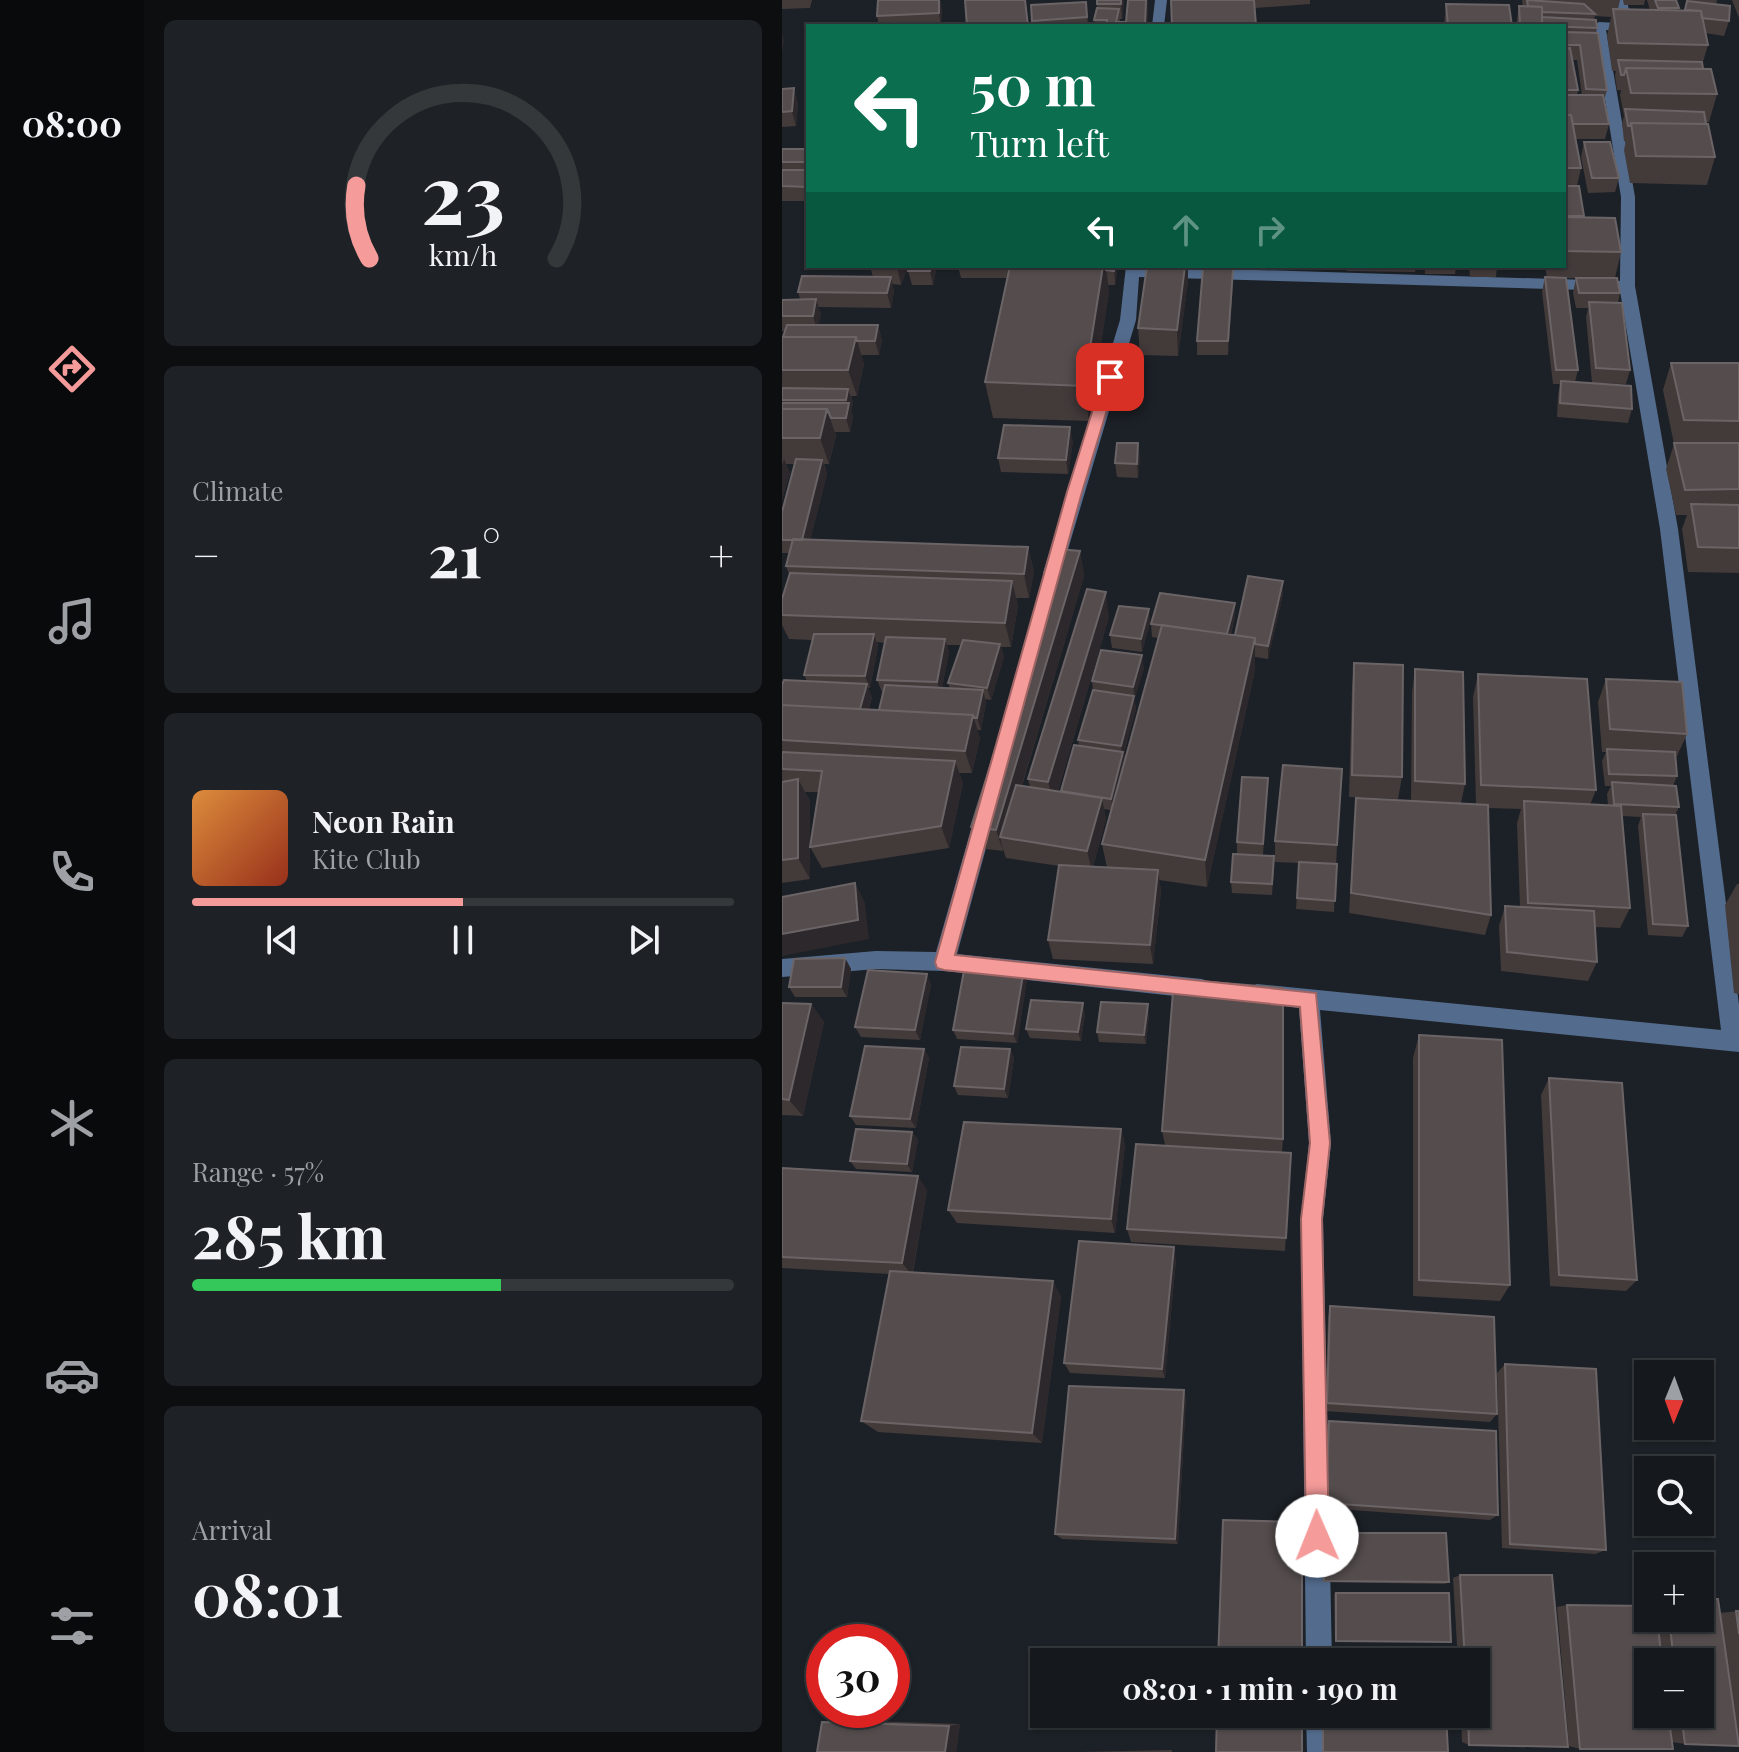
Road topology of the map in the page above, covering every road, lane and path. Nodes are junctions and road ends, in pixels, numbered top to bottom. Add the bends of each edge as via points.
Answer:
1 (1161, 0) edge
2 (1621, 0) edge
3 (1158, 24) edge
4 (1133, 269) edge
5 (1627, 286) junction
6 (1045, 598) edge
7 (990, 795) edge
8 (944, 962) junction
9 (782, 968) edge
10 (1309, 1000) junction
11 (1736, 1042) edge
12 (1319, 1648) edge
13 (1320, 1728) edge
14 (1321, 1752) edge

1 - 3 street
2 - 5 street via 1626,27 1599,26 1628,197
4 - 5 street
4 - 6 street via 1128,320
5 - 11 street via 1676,522
7 - 8 street
8 - 9 street via 876,960
8 - 10 street
10 - 11 street
10 - 12 street via 1320,1143 1312,1219
13 - 14 street

